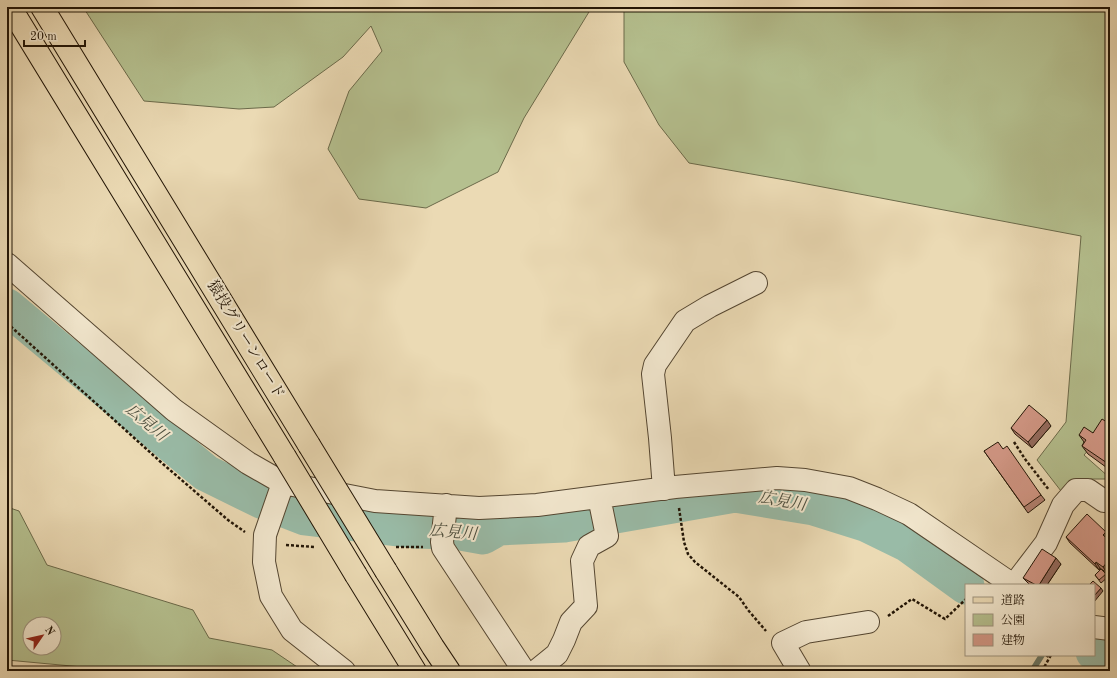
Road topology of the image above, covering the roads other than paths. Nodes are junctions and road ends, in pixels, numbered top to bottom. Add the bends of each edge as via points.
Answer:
1 (10, 7) edge
2 (42, 7) edge
3 (7, 264) edge
4 (756, 283) dead end
5 (669, 488) junction
6 (281, 489) junction
7 (599, 498) junction
8 (1104, 501) dead end
9 (446, 506) junction
10 (1012, 584) edge
11 (1014, 584) edge
12 (868, 622) road end
13 (1095, 627) edge
14 (1110, 629) edge
15 (344, 671) edge
16 (415, 671) edge
17 (449, 671) edge
18 (524, 671) edge
19 (536, 671) edge
20 (797, 671) edge

1 - 16 main road, 猿投グリーンロード, bridge
2 - 17 main road, 猿投グリーンロード, bridge via 308,445
3 - 6 street via 174,410
4 - 5 street via 685,322 655,365 653,374 660,438
5 - 7 street
5 - 10 street via 777,478 800,479 849,488 909,514
6 - 9 street via 375,501
6 - 15 street via 265,538 264,562 271,596 292,630
7 - 9 street via 537,505 479,508
7 - 19 street via 607,536 588,546 582,561 586,606 571,622 557,654
8 - 11 street via 1088,490 1076,490 1063,505 1046,543
9 - 18 street via 443,545
12 - 20 street via 806,632 783,643 799,670
13 - 14 street

